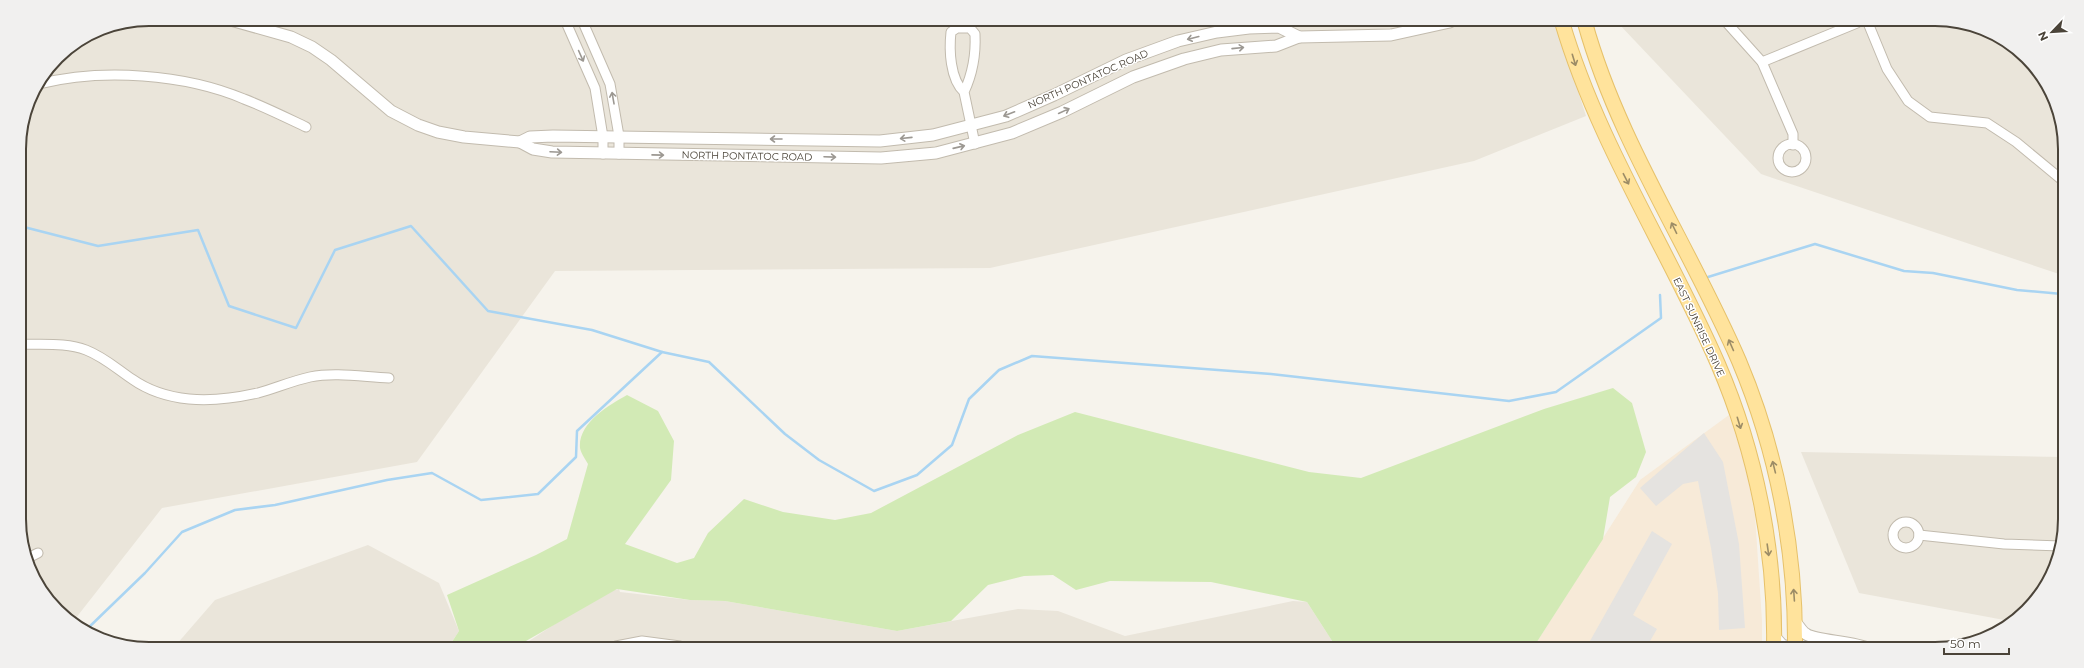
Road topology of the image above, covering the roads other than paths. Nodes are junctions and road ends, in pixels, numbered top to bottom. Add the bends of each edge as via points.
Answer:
1 (252, 26) edge
2 (569, 26) edge
3 (585, 26) edge
4 (1432, 26) edge
5 (1563, 26) edge
6 (1586, 26) edge
7 (1730, 26) edge
8 (1850, 26) edge
9 (1869, 26) edge
10 (1299, 37) junction
11 (1762, 62) junction
12 (46, 83) edge
13 (964, 92) junction
14 (972, 126) junction
15 (306, 127) dead end
16 (603, 136) junction
17 (619, 136) junction
18 (520, 142) junction
19 (975, 144) junction
20 (1793, 145) dead end
21 (603, 154) junction
22 (619, 154) junction
23 (2058, 177) edge
24 (26, 344) edge
25 (389, 378) dead end
26 (1752, 394) junction
27 (1732, 399) junction
28 (1919, 535) dead end
29 (2055, 546) edge
30 (38, 553) dead end
31 (32, 556) edge
32 (1796, 623) junction
33 (637, 642) edge
34 (650, 642) edge
35 (1774, 642) edge
36 (1796, 642) edge
37 (1851, 642) edge

1 - 18 street, NORTH PONTATOC ROAD via 291,37 312,47 391,111 418,125 464,137
2 -> 16 street via 595,88
17 -> 3 street via 610,84
4 - 10 street, NORTH PONTATOC ROAD via 1391,35
5 -> 27 main road, EAST SUNRISE DRIVE via 1577,71 1612,152 1705,335
26 -> 6 main road, EAST SUNRISE DRIVE via 1724,329 1623,126 1594,56
7 - 11 street
8 - 11 street
9 - 23 street via 1887,69 1908,101 1930,117 1987,122
10 -> 14 street, NORTH PONTATOC ROAD via 1279,27 1217,32 1178,41 1126,60 1006,116
19 -> 10 street, NORTH PONTATOC ROAD via 1012,133 1133,77 1184,59 1221,50 1276,46
11 - 20 street via 1793,134
12 - 15 street via 90,76 139,76 185,81 243,98
13 - 13 street via 970,78 975,45 975,34 970,28 964,27 951,32 949,46 958,87
13 - 14 street
14 -> 17 street, NORTH PONTATOC ROAD via 934,135 880,141
14 - 19 street
16 - 17 street, NORTH PONTATOC ROAD
16 - 18 street, NORTH PONTATOC ROAD via 530,137
16 - 21 street
17 - 22 street
18 -> 21 street, NORTH PONTATOC ROAD via 533,149 546,151
22 -> 19 street, NORTH PONTATOC ROAD via 881,158 936,152
21 - 22 street, NORTH PONTATOC ROAD
24 - 25 street via 69,345 86,350 163,395 189,399 229,398 312,377
26 - 27 main road
32 -> 26 main road, EAST SUNRISE DRIVE via 1791,564 1781,498
27 -> 35 main road, EAST SUNRISE DRIVE via 1752,465 1765,527 1774,605
28 - 29 street via 2004,544
30 - 31 street
32 - 36 main road, EAST SUNRISE DRIVE
32 - 37 street via 1813,638
33 - 34 street

